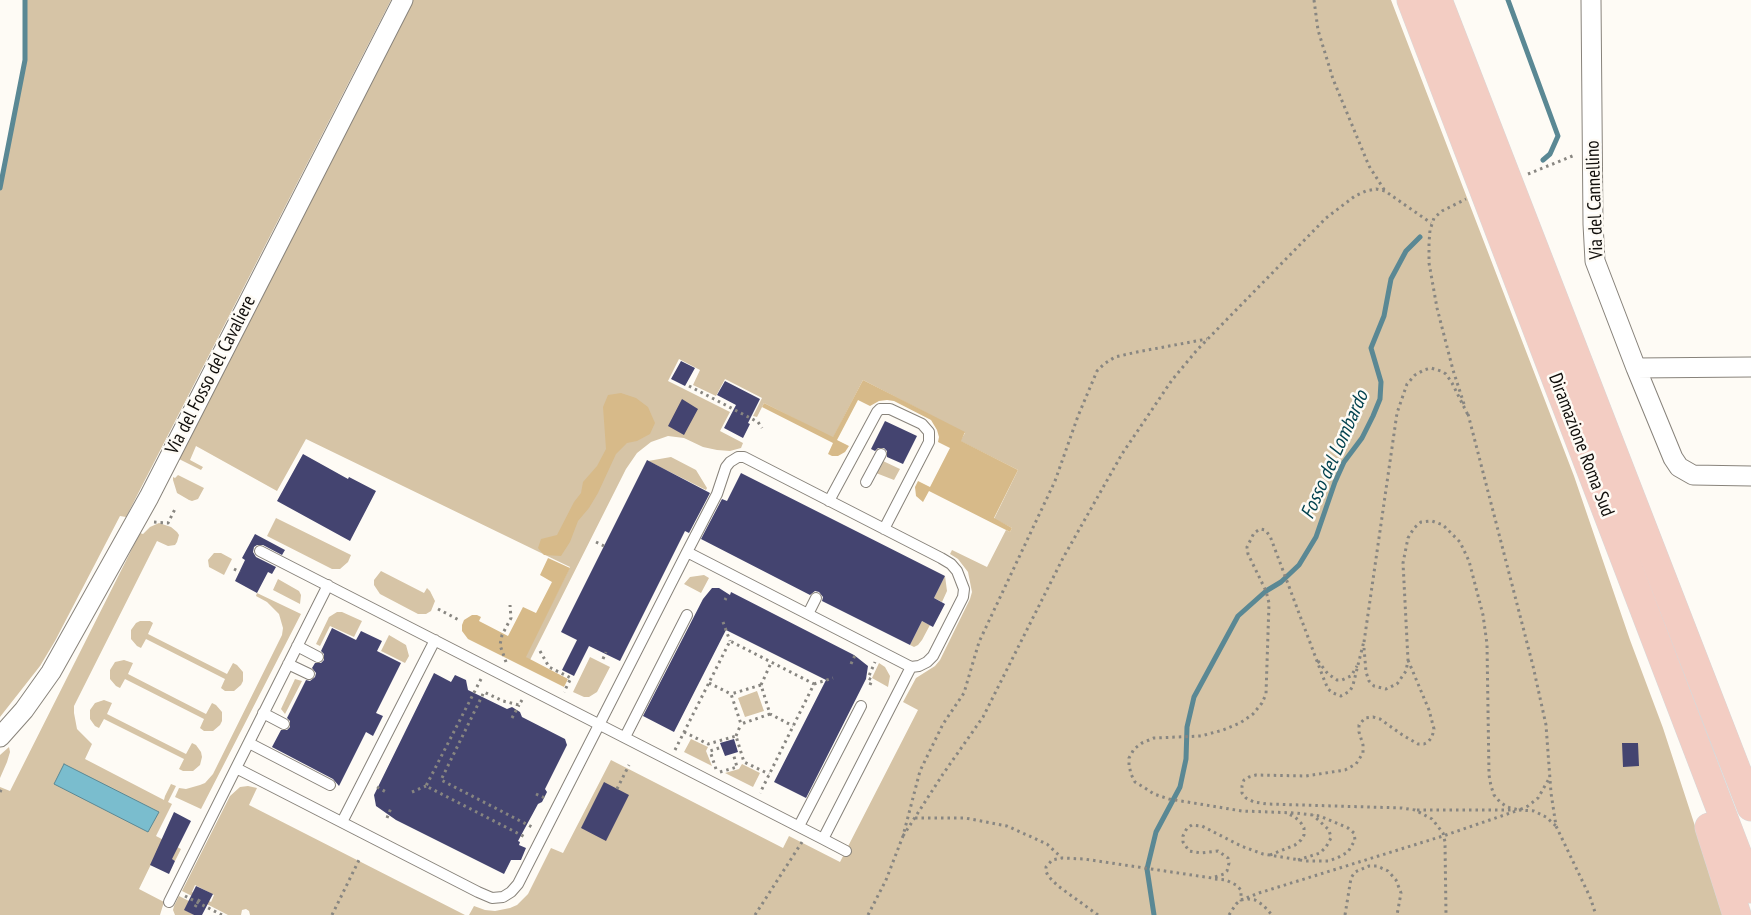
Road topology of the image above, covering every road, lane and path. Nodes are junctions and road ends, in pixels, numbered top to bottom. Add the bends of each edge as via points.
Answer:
1 (403, 0) edge
2 (1314, 0) edge
3 (1411, 0) edge
4 (1438, 0) edge
5 (1591, 0) edge
6 (1592, 149) junction
7 (1527, 175) dead end
8 (1385, 192) junction
9 (1469, 198) dead end
10 (1431, 223) junction
11 (1208, 339) junction
12 (1751, 367) edge
13 (1636, 368) junction
14 (689, 386) dead end
15 (1468, 415) junction
16 (762, 428) dead end
17 (881, 454) dead end
18 (1751, 476) edge
19 (866, 482) dead end
20 (829, 501) junction
21 (175, 509) dead end
22 (168, 523) dead end
23 (884, 529) junction
24 (596, 542) dead end
25 (604, 546) dead end
26 (260, 551) dead end
27 (687, 552) junction
28 (1627, 566) junction
29 (234, 568) dead end
30 (240, 572) dead end
31 (328, 585) junction
32 (816, 598) dead end
33 (510, 605) dead end
34 (438, 609) dead end
35 (808, 614) junction
36 (687, 615) dead end
37 (459, 620) dead end
38 (723, 622) dead end
39 (435, 640) junction
40 (730, 641) junction
41 (1364, 641) junction
42 (297, 646) junction
43 (540, 651) dead end
44 (606, 652) dead end
45 (318, 656) dead end
46 (1316, 658) junction
47 (603, 659) dead end
48 (876, 659) dead end
49 (853, 660) dead end
50 (1408, 660) junction
51 (507, 663) dead end
52 (772, 663) junction
53 (288, 664) junction
54 (851, 664) dead end
55 (1358, 664) junction
56 (911, 667) junction
57 (309, 674) dead end
58 (483, 676) dead end
59 (833, 678) dead end
60 (709, 683) junction
61 (814, 684) junction
62 (761, 685) junction
63 (870, 685) dead end
64 (564, 692) dead end
65 (731, 694) junction
66 (523, 697) dead end
67 (519, 705) junction
68 (861, 706) dead end
69 (263, 713) junction
70 (770, 714) junction
71 (512, 718) dead end
72 (284, 724) dead end
73 (599, 724) junction
74 (741, 724) junction
75 (793, 726) junction
76 (684, 732) junction
77 (736, 736) junction
78 (0, 737) edge
79 (625, 737) junction
80 (249, 743) junction
81 (722, 747) dead end
82 (675, 750) dead end
83 (733, 754) dead end
84 (629, 765) dead end
85 (714, 766) dead end
86 (236, 768) junction
87 (724, 771) dead end
88 (769, 774) junction
89 (1550, 777) junction
90 (330, 784) dead end
91 (426, 786) junction
92 (378, 788) dead end
93 (617, 789) dead end
94 (386, 792) dead end
95 (412, 792) dead end
96 (536, 794) dead end
97 (759, 794) dead end
98 (542, 796) junction
99 (536, 800) dead end
100 (550, 800) dead end
101 (1751, 807) edge
102 (391, 808) dead end
103 (1415, 810) junction
104 (1519, 810) junction
105 (1283, 812) junction
106 (1312, 815) junction
107 (387, 818) dead end
108 (915, 818) junction
109 (342, 822) junction
110 (1556, 826) junction
111 (535, 829) dead end
112 (804, 829) junction
113 (903, 836) junction
114 (1443, 836) junction
115 (823, 839) junction
116 (530, 840) dead end
117 (846, 851) dead end
118 (1270, 855) junction
119 (360, 858) dead end
120 (1062, 858) junction
121 (1296, 860) junction
122 (1212, 878) junction
123 (1751, 889) edge
124 (174, 890) junction
125 (200, 897) dead end
126 (1241, 900) junction
127 (168, 902) dead end
128 (198, 902) junction
129 (195, 907) dead end
130 (1230, 913) edge
131 (220, 914) edge
132 (332, 915) edge
133 (754, 915) edge
134 (868, 915) edge
135 (1098, 915) edge
136 (1224, 915) edge
137 (1272, 915) edge
138 (1345, 915) edge
139 (1398, 915) edge
140 (1446, 915) edge
141 (1596, 915) edge
142 (1737, 915) edge

1 - 78 street, Via del Fosso del Cavaliere via 149,497 51,672
2 - 8 path via 1318,30 1333,79 1369,166
3 - 28 highway, Diramazione Roma Sud
4 - 101 highway, Diramazione Roma Sud
5 - 6 street, Via del Cannellino
6 - 7 path
6 - 13 street, Via del Cannellino via 1595,261
8 - 10 path
8 - 11 path via 1376,189 1366,191 1341,206
9 - 10 path via 1442,211
10 - 15 path via 1431,282
11 - 108 path via 1172,380 1122,454 1063,558 983,718
11 - 113 path via 1115,357 1097,371 1055,481 979,642 964,693 943,724 920,771
12 - 13 street
13 - 18 street, Via del Cannellino via 1679,467 1698,476
14 - 16 path via 758,422
15 - 41 path via 1452,383 1441,371 1424,370 1407,384 1397,412
15 - 89 path via 1534,666 1546,725
17 - 19 lane
20 - 23 lane
20 - 23 lane via 876,412 890,409 922,424 929,432 929,442
20 - 27 lane via 738,457 726,467 717,494
21 - 22 path
23 - 56 lane via 951,564 964,589 933,656 919,666
24 - 25 path
26 - 31 lane
27 - 35 lane
27 - 73 lane
28 - 123 highway, Diramazione Roma Sud
28 - 142 highway
29 - 30 path
31 - 39 lane
31 - 42 lane
32 - 35 lane
33 - 51 path via 511,618 500,645
34 - 37 path
35 - 56 lane
36 - 79 lane
38 - 40 path
39 - 73 lane
39 - 109 lane
40 - 52 path
40 - 60 path
41 - 50 path via 1366,672 1374,686 1386,689 1397,684 1406,671
41 - 55 path
42 - 45 lane
42 - 53 lane
43 - 64 path via 549,667 571,678
44 - 47 path
46 - 55 path via 1337,680 1351,676
46 - 55 path via 1328,689 1341,696 1350,691
46 - 105 path via 1270,536 1260,529 1254,533 1248,554 1266,591 1268,603 1266,694 1262,703 1240,723 1201,736 1154,738 1134,749 1129,758 1131,774 1136,782 1154,794 1242,811
48 - 63 path via 868,678 872,680
49 - 54 path
50 - 103 path via 1434,729 1428,742 1418,744 1380,719 1365,718 1359,725 1363,753 1356,764 1345,770 1306,776 1256,775 1244,780 1242,793 1254,802 1267,804
50 - 104 path via 1405,547 1414,528 1421,522 1432,521 1452,533 1469,560 1487,644 1491,786 1500,802
52 - 61 path
52 - 62 path
53 - 57 lane
53 - 69 lane
56 - 115 lane
58 - 91 path
59 - 61 path
60 - 65 path
60 - 76 path
61 - 75 path
62 - 65 path
62 - 70 path
65 - 74 path
66 - 67 path
67 - 71 path
67 - 111 path via 484,692 440,780
68 - 112 lane
69 - 72 lane
69 - 80 lane
70 - 74 path
70 - 75 path
73 - 79 lane
73 - 109 lane via 518,884 503,897 492,898 478,892
74 - 77 path
75 - 88 path
76 - 77 path via 708,744
76 - 82 path
77 - 88 path via 744,762
79 - 112 lane
80 - 86 lane
80 - 90 lane
81 - 85 path via 710,751
83 - 87 path via 737,767
84 - 93 path
86 - 109 lane
86 - 124 lane
88 - 97 path
89 - 104 path via 1538,798
89 - 110 path
91 - 95 path
91 - 116 path
92 - 94 path
96 - 98 path
98 - 99 path
98 - 100 path
102 - 107 path
103 - 104 path
103 - 114 path via 1432,819
104 - 110 path via 1534,811
104 - 114 path
105 - 106 path
105 - 118 path via 1301,823 1304,835 1295,845
106 - 121 path via 1329,830 1331,838 1320,853
106 - 121 path via 1348,828 1354,833 1355,840 1348,852 1329,861
108 - 113 path
108 - 120 path via 965,818 1007,826 1047,844
110 - 141 path
112 - 115 lane
112 - 133 path
113 - 134 path
114 - 126 path
114 - 140 path
115 - 117 lane
118 - 121 path
118 - 122 path via 1241,846 1202,826 1192,825 1183,836 1189,851 1201,854 1218,850 1230,863 1224,874
119 - 132 path
120 - 122 path
120 - 135 path via 1048,863 1048,876
122 - 126 path via 1236,885 1241,890
124 - 127 lane
124 - 128 path
125 - 128 path
126 - 130 path
126 - 137 path via 1255,900
128 - 129 path
128 - 131 path
130 - 136 path
138 - 139 path via 1351,878 1355,872 1377,866 1396,880 1401,894

